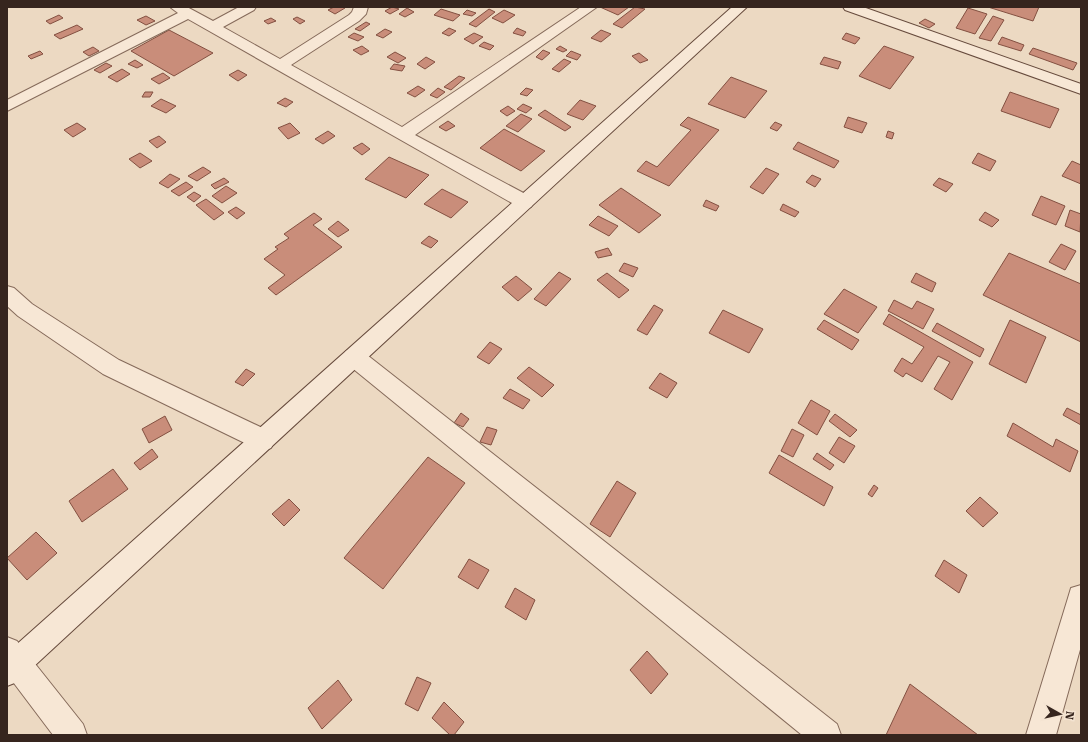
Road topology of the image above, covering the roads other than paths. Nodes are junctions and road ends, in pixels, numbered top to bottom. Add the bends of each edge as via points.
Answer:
1 (249, 7) edge
2 (361, 7) edge
3 (590, 7) edge
4 (740, 7) edge
5 (850, 7) edge
6 (182, 10) edge
7 (213, 28) junction
8 (280, 65) junction
9 (1081, 89) edge
10 (7, 106) edge
11 (403, 135) junction
12 (526, 202) junction
13 (7, 294) edge
14 (354, 357) junction
15 (263, 440) junction
16 (1081, 598) edge
17 (10, 662) edge
18 (72, 735) edge
19 (826, 735) edge
20 (1041, 735) edge

1 - 7 street
2 - 8 street via 359,14 354,18
3 - 11 street
4 - 12 street
5 - 9 street
6 - 7 street
6 - 10 street
7 - 8 street
8 - 11 street
11 - 12 street
12 - 14 street
13 - 15 street via 25,310 111,367
14 - 15 street
14 - 19 street
15 - 17 street
16 - 20 street
17 - 18 street

